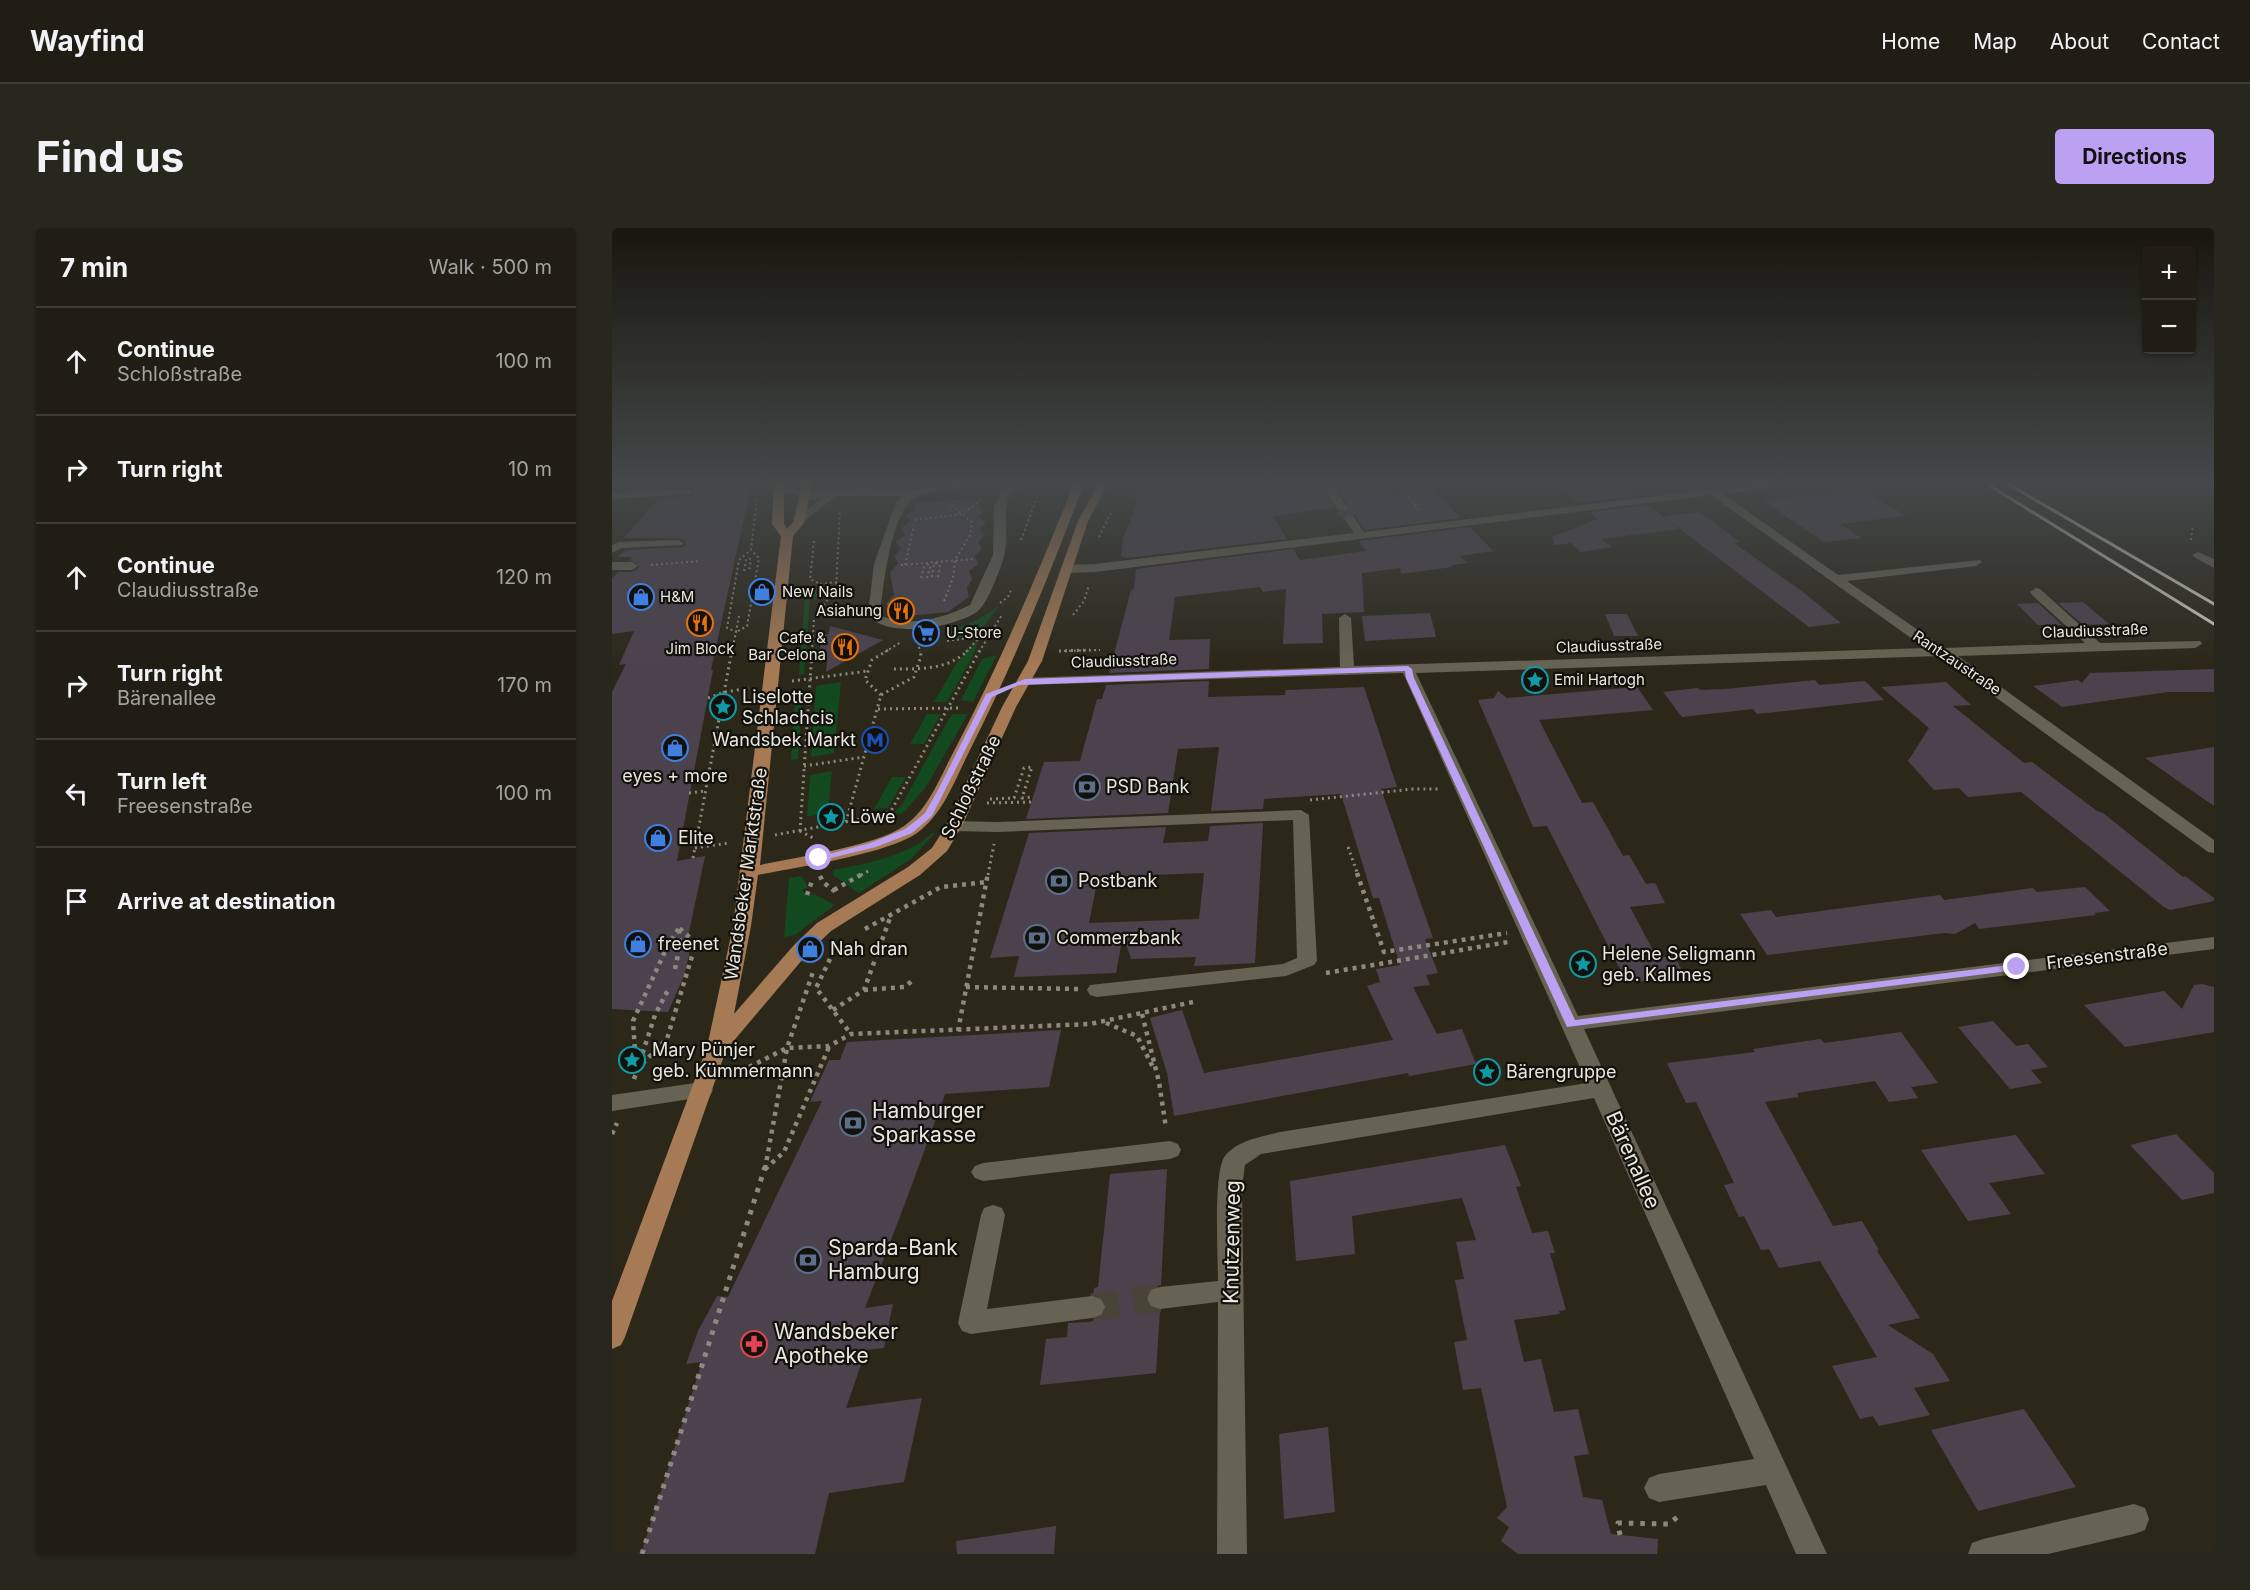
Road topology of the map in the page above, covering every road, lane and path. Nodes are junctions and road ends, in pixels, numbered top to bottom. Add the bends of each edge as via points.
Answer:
1 (678, 543) dead end
2 (752, 543) edge
3 (790, 543) edge
4 (814, 543) edge
5 (840, 543) edge
6 (887, 543) edge
7 (910, 543) edge
8 (965, 543) edge
9 (999, 543) edge
10 (1020, 543) edge
11 (1056, 543) edge
12 (1075, 543) edge
13 (1297, 543) edge
14 (1786, 543) edge
15 (1019, 546) dead end
16 (612, 550) edge
17 (751, 550) junction
18 (2198, 555) dead end
19 (743, 557) junction
20 (735, 558) dead end
21 (748, 558) junction
22 (973, 559) dead end
23 (955, 560) junction
24 (701, 561) dead end
25 (933, 562) junction
26 (1976, 562) dead end
27 (2214, 564) edge
28 (905, 565) junction
29 (612, 566) edge
30 (632, 566) joint
31 (897, 566) dead end
32 (1095, 568) junction
33 (1066, 569) junction
34 (744, 571) dead end
35 (749, 571) dead end
36 (932, 577) dead end
37 (938, 577) dead end
38 (921, 578) dead end
39 (927, 578) dead end
40 (1837, 579) junction
41 (837, 582) junction
42 (820, 584) junction
43 (1012, 588) dead end
44 (2036, 592) dead end
45 (1008, 597) dead end
46 (820, 598) dead end
47 (1000, 598) dead end
48 (1008, 605) dead end
49 (943, 606) dead end
50 (1002, 614) dead end
51 (739, 616) dead end
52 (1345, 618) dead end
53 (1067, 621) dead end
54 (991, 631) junction
55 (737, 632) junction
56 (907, 638) dead end
57 (917, 639) dead end
58 (2195, 644) dead end
59 (2097, 647) junction
60 (1100, 650) dead end
61 (1056, 651) dead end
62 (1941, 652) junction
63 (1005, 662) junction
64 (917, 668) junction
65 (894, 669) dead end
66 (906, 669) dead end
67 (1408, 669) junction
68 (868, 670) junction
69 (1347, 670) junction
70 (810, 679) junction
71 (798, 681) dead end
72 (1025, 681) junction
73 (742, 689) dead end
74 (725, 692) junction
75 (881, 695) junction
76 (989, 695) junction
77 (708, 698) dead end
78 (949, 708) junction
79 (878, 709) junction
80 (864, 757) junction
81 (804, 766) junction
82 (1413, 789) dead end
83 (706, 791) junction
84 (689, 793) dead end
85 (989, 799) dead end
86 (987, 803) dead end
87 (1301, 815) junction
88 (846, 822) junction
89 (954, 826) junction
90 (997, 827) junction
91 (800, 831) junction
92 (784, 833) dead end
93 (711, 846) dead end
94 (1348, 847) dead end
95 (695, 848) junction
96 (2214, 848) edge
97 (693, 858) dead end
98 (870, 870) dead end
99 (750, 872) junction
100 (986, 882) junction
101 (834, 890) dead end
102 (890, 917) junction
103 (874, 924) dead end
104 (679, 928) junction
105 (1528, 929) junction
106 (2214, 943) edge
107 (830, 958) dead end
108 (814, 967) dead end
109 (675, 969) dead end
110 (915, 979) dead end
111 (966, 987) junction
112 (669, 988) dead end
113 (864, 990) junction
114 (1097, 990) joint
115 (833, 1010) junction
116 (1142, 1014) dead end
117 (1104, 1023) dead end
118 (1571, 1024) junction
119 (958, 1031) dead end
120 (851, 1034) dead end
121 (717, 1047) junction
122 (829, 1047) dead end
123 (787, 1048) junction
124 (636, 1070) junction
125 (1159, 1082) junction
126 (1601, 1089) junction
127 (702, 1090) junction
128 (614, 1114) edge
129 (612, 1134) edge
130 (1170, 1150) joint
131 (765, 1169) junction
132 (983, 1172) dead end
133 (993, 1215) dead end
134 (1231, 1290) junction
135 (1160, 1298) tunnel mouth
136 (1092, 1306) tunnel mouth
137 (612, 1337) edge
138 (1774, 1470) junction
139 (1659, 1488) dead end
140 (2134, 1520) dead end
141 (642, 1554) edge
142 (1232, 1554) edge
143 (1812, 1554) edge
144 (1983, 1554) edge

1 - 16 street via 619,545
2 - 17 path
3 - 99 main road, Wandsbeker Marktstraße
4 - 42 path via 810,579
5 - 41 path
6 - 9 street via 880,564 874,614 888,623 926,625 956,618 978,604 999,555
7 - 28 path
8 - 23 path
10 - 15 path
11 - 63 main road, Schloßstraße
12 - 33 main road, Schloßstraße
13 - 32 street
14 - 40 street, Rantzaustraße
17 - 19 path
17 - 55 path via 759,558 747,626
18 - 27 street
19 - 20 path
19 - 21 path
19 - 55 path via 739,560 727,628
21 - 34 path
21 - 35 path
22 - 23 path
23 - 25 path
23 - 49 path
24 - 30 path
25 - 28 path
25 - 36 path
25 - 37 path via 940,566
25 - 38 path via 924,567
25 - 39 path
26 - 40 street
28 - 31 path
29 - 30 street
32 - 33 street
32 - 53 path via 1084,601
33 - 72 main road, Schloßstraße
40 - 62 street, Rantzaustraße
41 - 42 path
41 - 70 path via 814,618
42 - 46 path
43 - 45 path
44 - 59 street
47 - 48 path
50 - 54 path
51 - 55 path
52 - 69 street
54 - 64 path via 979,636 957,660
54 - 78 path
55 - 74 path
56 - 68 path via 872,660
57 - 64 path via 921,656
58 - 59 street, Claudiusstraße
59 - 62 street, Claudiusstraße
60 - 61 path
62 - 67 street, Claudiusstraße
62 - 96 street, Rantzaustraße
63 - 72 main road via 1010,674
63 - 76 main road, Schloßstraße
64 - 65 path
64 - 66 path
64 - 75 path via 914,677
67 - 69 street, Claudiusstraße
67 - 105 street, Bärenallee
68 - 70 path
68 - 75 path via 865,680
69 - 72 street, Claudiusstraße
70 - 71 path
70 - 81 path
72 - 76 main road
72 - 89 main road, Schloßstraße
73 - 74 path
74 - 77 path
74 - 83 path
75 - 79 path
76 - 99 main road, Schloßstraße via 929,814 909,831 873,845
78 - 79 path
78 - 88 path via 891,811
79 - 80 path
80 - 81 path
80 - 88 path
81 - 91 path
82 - 87 path via 1303,800
83 - 84 path
83 - 95 path
85 - 86 path via 1014,798 1024,768 1032,767 1022,798 1032,800
87 - 90 street
87 - 114 street via 1307,962 1286,970
88 - 91 path
89 - 90 street
89 - 121 main road, Schloßstraße via 926,862 824,927
90 - 100 path
91 - 92 path
93 - 95 path
94 - 105 path via 1384,952
95 - 97 path
98 - 101 path
99 - 121 main road, Wandsbeker Marktstraße
100 - 102 path via 941,887
100 - 111 path
102 - 103 path
102 - 113 path
104 - 109 path
104 - 124 path via 633,1021
104 - 124 path via 696,943 667,1039
105 - 118 street, Bärenallee
106 - 118 street, Freesenstraße
107 - 115 path via 816,988
108 - 123 path
110 - 113 path via 904,987
111 - 114 path
111 - 119 path
112 - 124 path
113 - 115 path
115 - 120 path
116 - 125 path
117 - 125 path via 1142,1038
118 - 126 street, Bärenallee
121 - 127 main road, Wandsbeker Marktstraße
122 - 131 path via 784,1152
123 - 127 path
123 - 131 path
125 - 130 path
126 - 134 street, Knutzenweg via 1254,1147 1234,1161 1230,1187
126 - 138 street, Bärenallee
127 - 128 street
127 - 137 main road, Wandsbeker Marktstraße
128 - 129 path
130 - 132 street
131 - 141 path
133 - 136 street via 971,1323
134 - 135 street
134 - 142 street, Knutzenweg
138 - 139 street
138 - 143 street, Bärenallee
140 - 144 street

